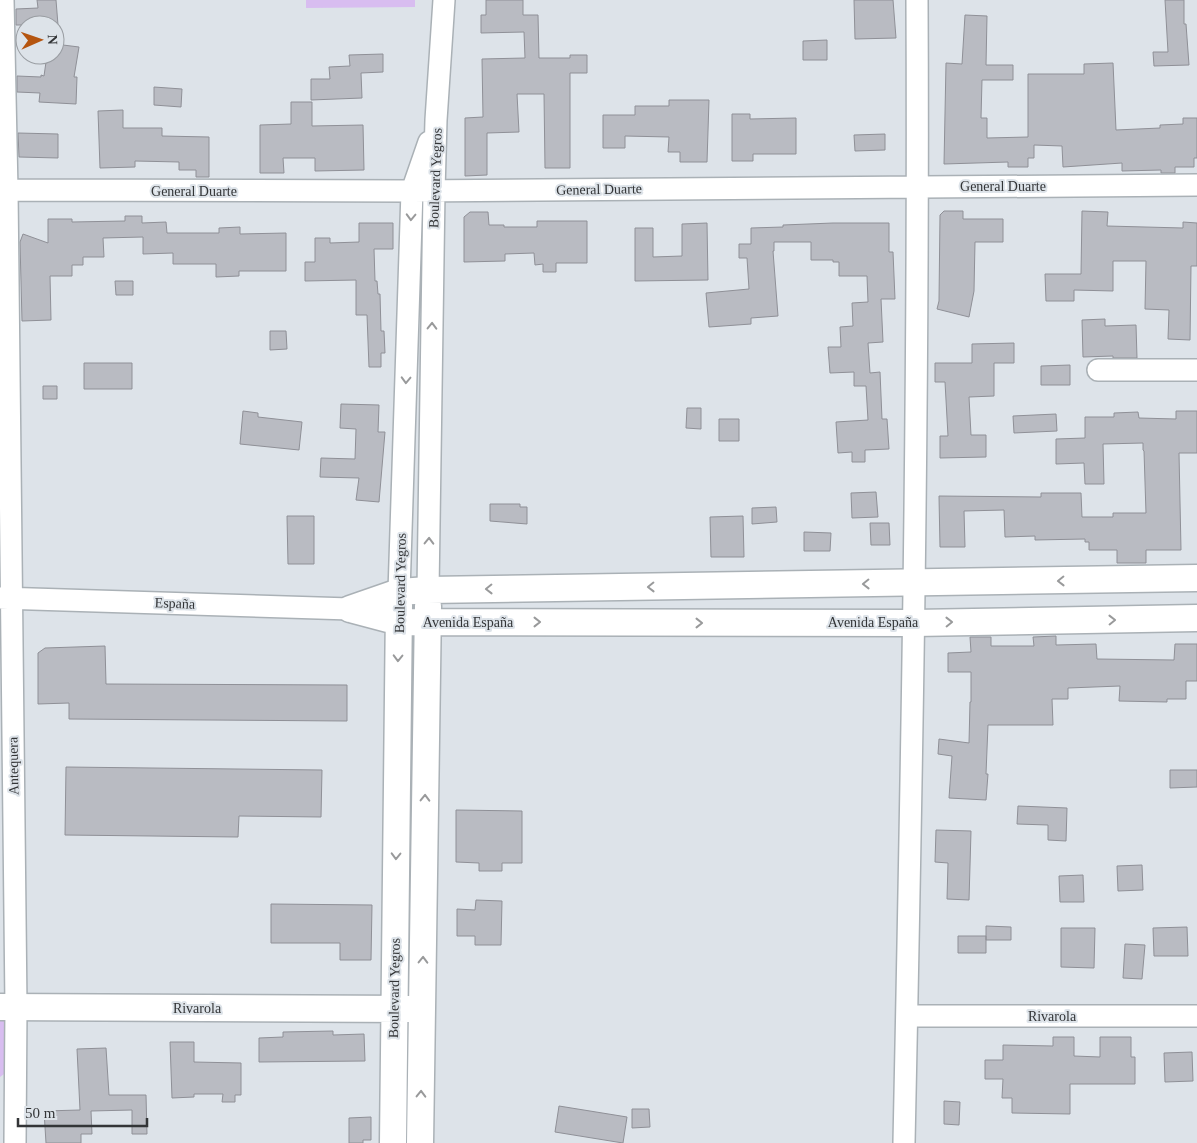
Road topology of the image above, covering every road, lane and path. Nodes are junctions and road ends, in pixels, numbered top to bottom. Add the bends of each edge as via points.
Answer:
1 (3, 0) edge
2 (444, 0) edge
3 (917, 0) edge
4 (436, 120) junction
5 (1197, 185) edge
6 (918, 186) junction
7 (3, 190) edge
8 (412, 191) junction
9 (434, 191) junction
10 (1098, 370) dead end
11 (1197, 370) edge
12 (1197, 578) edge
13 (915, 584) junction
14 (428, 590) junction
15 (399, 592) junction
16 (6, 598) edge
17 (350, 609) junction
18 (1197, 618) edge
19 (399, 622) junction
20 (428, 622) junction
21 (914, 622) junction
22 (8, 1007) edge
23 (394, 1009) junction
24 (422, 1009) junction
25 (907, 1016) junction
26 (1197, 1016) edge
27 (14, 1143) edge
28 (393, 1143) edge
29 (420, 1143) edge
30 (904, 1143) edge

1 - 7 street, Antequera
2 - 4 street
3 - 6 street
4 - 8 street, Boulevard Yegros
4 - 9 street, Boulevard Yegros
5 - 6 street, General Duarte
6 - 9 street, General Duarte
6 - 13 street
7 - 8 street, General Duarte
7 - 16 street, Antequera
8 - 9 street, General Duarte
8 -> 15 street, Boulevard Yegros
14 -> 9 street, Boulevard Yegros
10 - 11 street
12 -> 13 street
13 -> 14 street
13 - 21 street
14 - 15 street
14 - 20 street, Boulevard Yegros
15 - 17 street
15 - 19 street, Boulevard Yegros
16 - 17 street, España
16 - 22 street, Antequera
17 - 19 street, Avenida España
21 -> 18 street, Avenida España
19 - 20 street, Avenida España
19 -> 23 street, Boulevard Yegros
20 -> 21 street, Avenida España
24 -> 20 street, Boulevard Yegros
21 - 25 street
22 - 23 street, Rivarola
22 - 27 street, Antequera
23 - 24 street, Rivarola
23 - 28 street, Boulevard Yegros
29 -> 24 street, Boulevard Yegros
25 - 26 street, Rivarola
25 - 30 street

